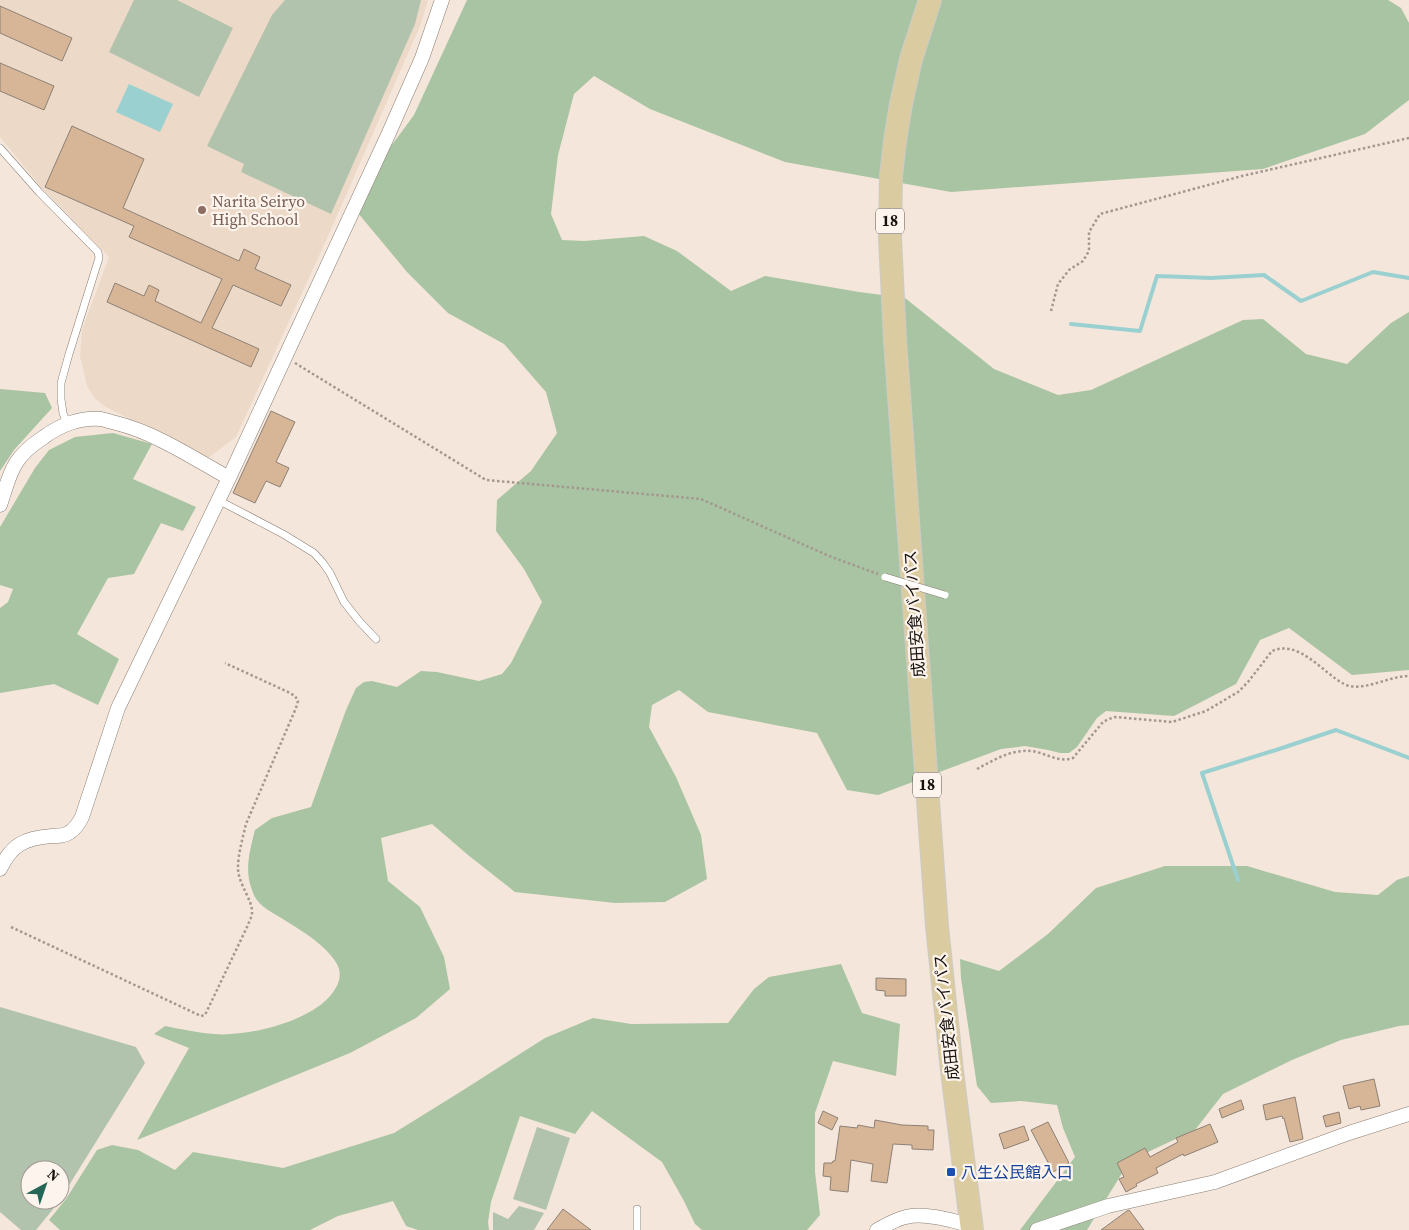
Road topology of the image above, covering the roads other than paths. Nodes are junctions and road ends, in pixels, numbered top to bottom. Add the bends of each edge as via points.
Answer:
1 (442, 0) edge
2 (930, 0) edge
3 (0, 148) edge
4 (67, 424) junction
5 (229, 478) junction
6 (218, 500) junction
7 (0, 505) edge
8 (885, 577) road end
9 (946, 595) dead end
10 (376, 639) dead end
11 (0, 869) edge
12 (1409, 1114) edge
13 (637, 1209) dead end
14 (974, 1229) edge
15 (637, 1230) edge
16 (877, 1230) edge
17 (1037, 1230) edge

1 - 5 street via 422,58
2 - 14 main road, 成田安食バイパス / 18 via 901,104 894,150 890,239 941,972
3 - 4 lane via 98,252 99,258 61,382
4 - 5 street via 83,419 101,419 129,426
4 - 7 street via 30,446 17,462
5 - 6 street
6 - 10 lane via 314,554 330,573 344,602
6 - 11 street via 118,708 77,826 62,836 24,841 11,851
8 - 9 lane, bridge
12 - 17 street via 1215,1182 1108,1206
13 - 15 lane
14 - 16 street via 920,1215 896,1220

